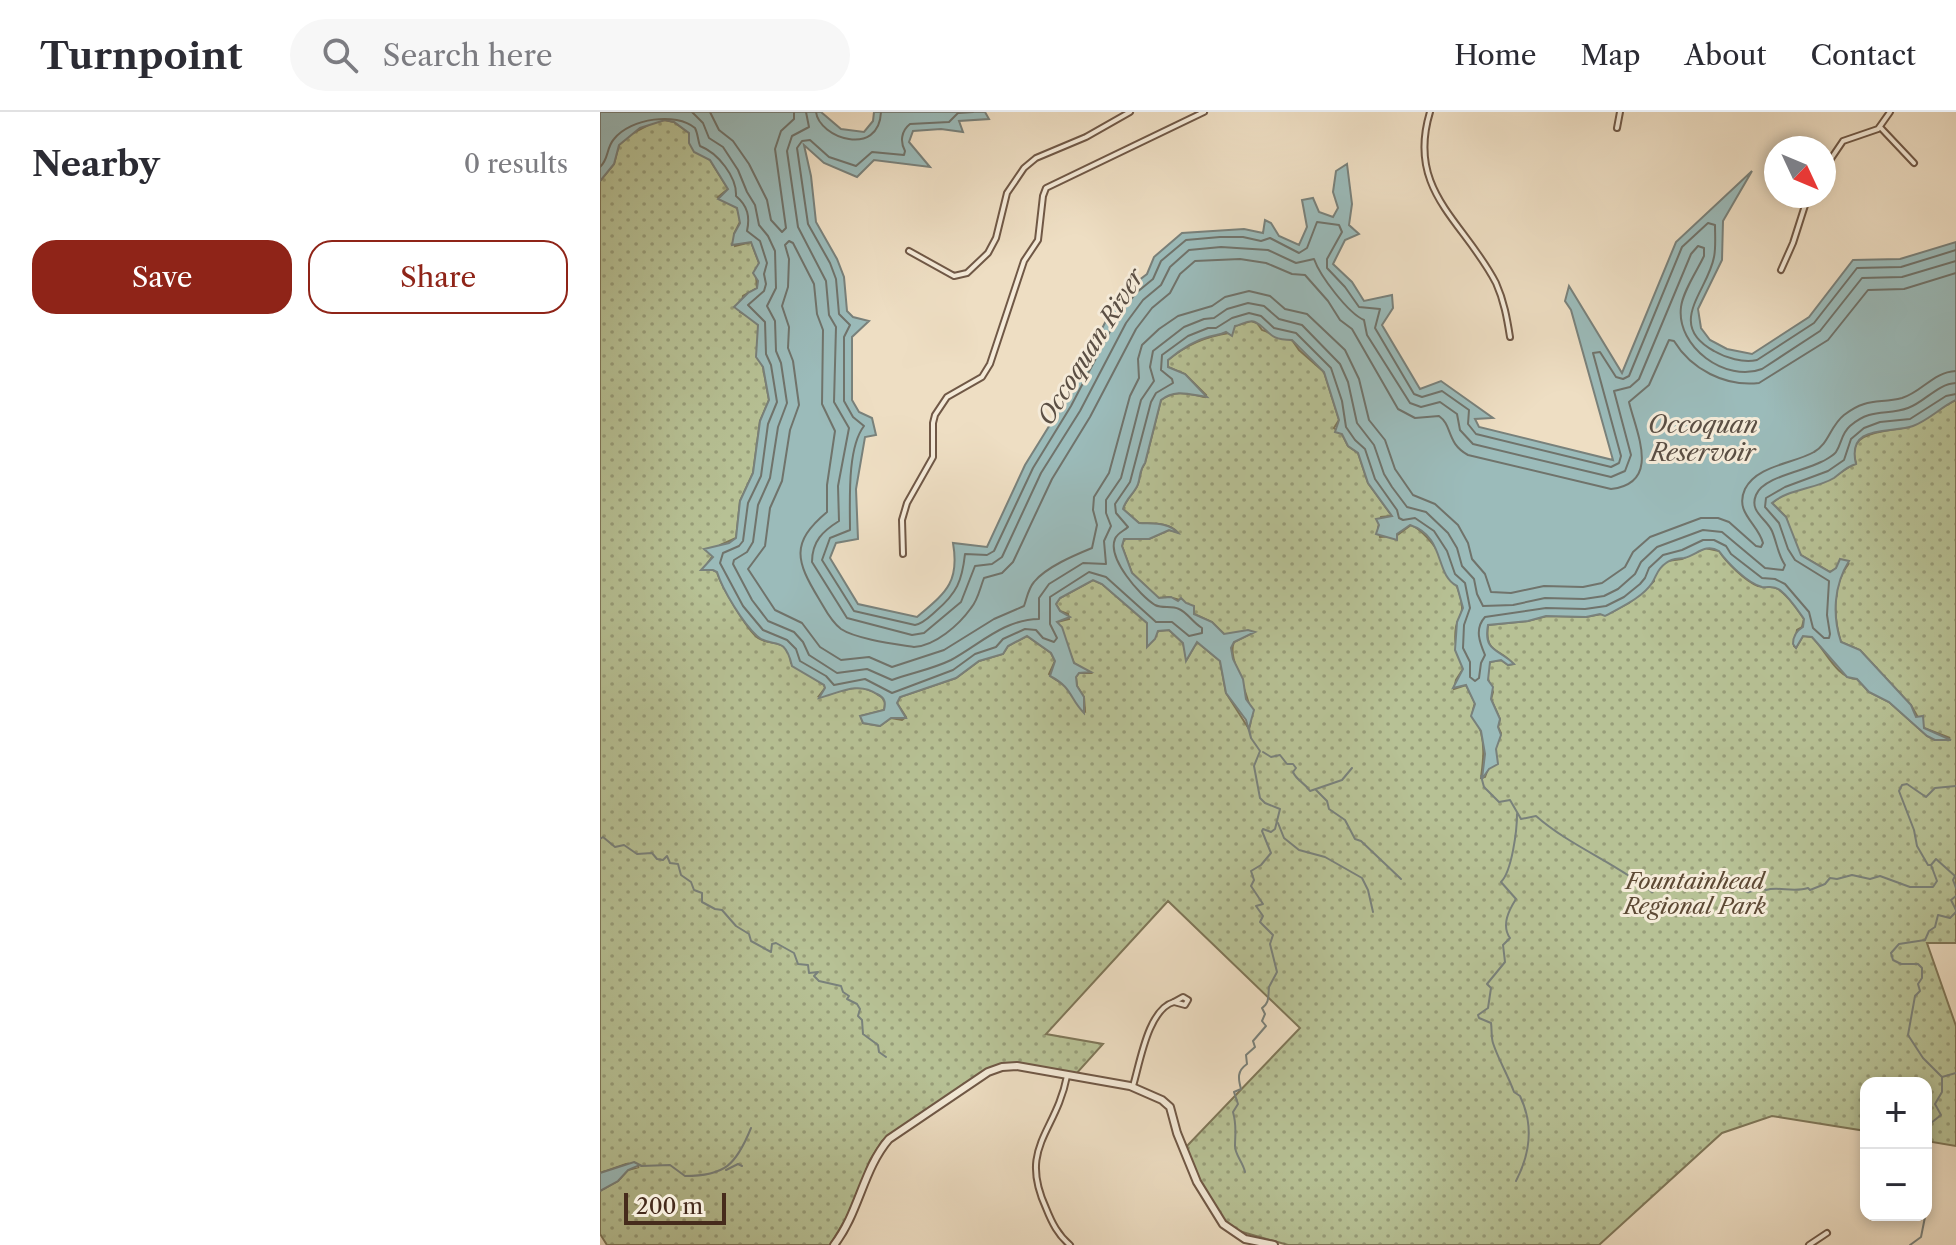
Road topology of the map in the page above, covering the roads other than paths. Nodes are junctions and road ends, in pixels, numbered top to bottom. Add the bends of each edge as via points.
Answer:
1 (1130, 112) edge
2 (1204, 112) edge
3 (1430, 112) edge
4 (1620, 112) edge
5 (1890, 112) edge
6 (1880, 127) junction
7 (1617, 128) dead end
8 (1836, 151) edge
9 (1914, 163) dead end
10 (1804, 208) edge
11 (909, 251) dead end
12 (1781, 270) dead end
13 (1510, 337) dead end
14 (903, 554) dead end
15 (1174, 1002) dead end
16 (1067, 1076) junction
17 (1133, 1086) junction
18 (1827, 1233) dead end
19 (834, 1245) edge
20 (1070, 1245) edge
21 (1274, 1245) edge
22 (1809, 1245) edge

1 - 11 street via 1024,168 1007,193 988,253 967,273 954,276
2 - 14 street via 1046,188 1038,240 1022,267 990,364 982,377 947,397 935,415 933,457 902,520
3 - 13 street via 1423,151 1428,180 1494,281
4 - 7 street
5 - 6 street
6 - 8 street via 1843,141
6 - 9 street
10 - 12 street
15 - 17 street via 1164,1005 1155,1018
16 - 17 street
16 - 19 street via 1017,1066 998,1068 893,1135 878,1153 851,1219
16 - 20 street via 1034,1163 1044,1205
17 - 21 street via 1172,1111 1197,1182 1223,1224 1245,1239
18 - 22 street

